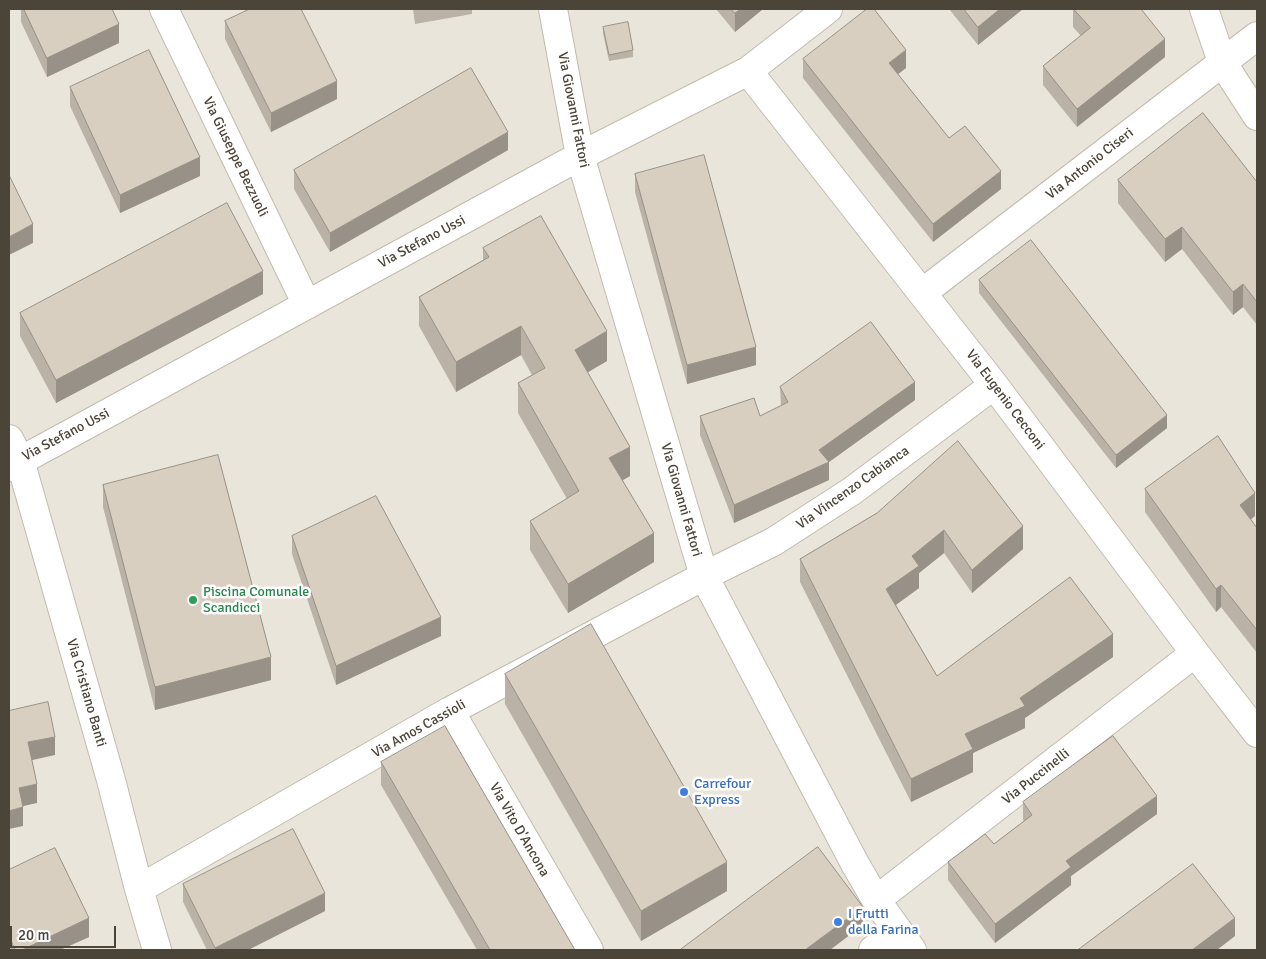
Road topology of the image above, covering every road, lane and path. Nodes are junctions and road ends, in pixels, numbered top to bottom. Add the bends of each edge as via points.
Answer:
1 (164, 9) edge
2 (553, 9) edge
3 (828, 9) edge
4 (1204, 9) edge
5 (1257, 36) edge
6 (1222, 62) junction
7 (748, 71) junction
8 (1257, 116) edge
9 (580, 156) junction
10 (922, 293) junction
11 (307, 305) junction
12 (994, 385) junction
13 (12, 455) edge
14 (704, 576) junction
15 (1195, 653) junction
16 (450, 711) junction
17 (1257, 733) edge
18 (139, 889) junction
19 (876, 900) junction
20 (905, 941) edge
21 (157, 950) edge
22 (589, 950) edge
23 (873, 950) edge

1 - 11 street, Via Giuseppe Bezzuoli
2 - 9 street, Via Giovanni Fattori
3 - 7 street, Via Stefano Ussi
4 - 6 street
5 - 6 street, Via Antonio Ciseri
6 - 8 street
6 - 10 street, Via Antonio Ciseri
7 - 9 street, Via Stefano Ussi
7 - 10 street, Via Eugenio Cecconi
9 - 11 street, Via Stefano Ussi
9 - 14 street, Via Giovanni Fattori
10 - 12 street, Via Eugenio Cecconi
11 - 13 street, Via Stefano Ussi
12 - 14 street, Via Vincenzo Cabianca via 844,496 774,542
12 - 15 street, Via Eugenio Cecconi
13 - 18 street, Via Cristiano Banti via 108,771
14 - 16 street, Via Amos Cassioli
14 - 19 street, Via Giovanni Fattori
15 - 17 street, Via Eugenio Cecconi
15 - 19 street, Via Puccinelli
16 - 18 street, Via Amos Cassioli
16 - 22 street, Via Vito D'Ancona
18 - 21 street, Via Cristiano Banti
19 - 20 street, Via Giovanni Fattori
20 - 23 street

